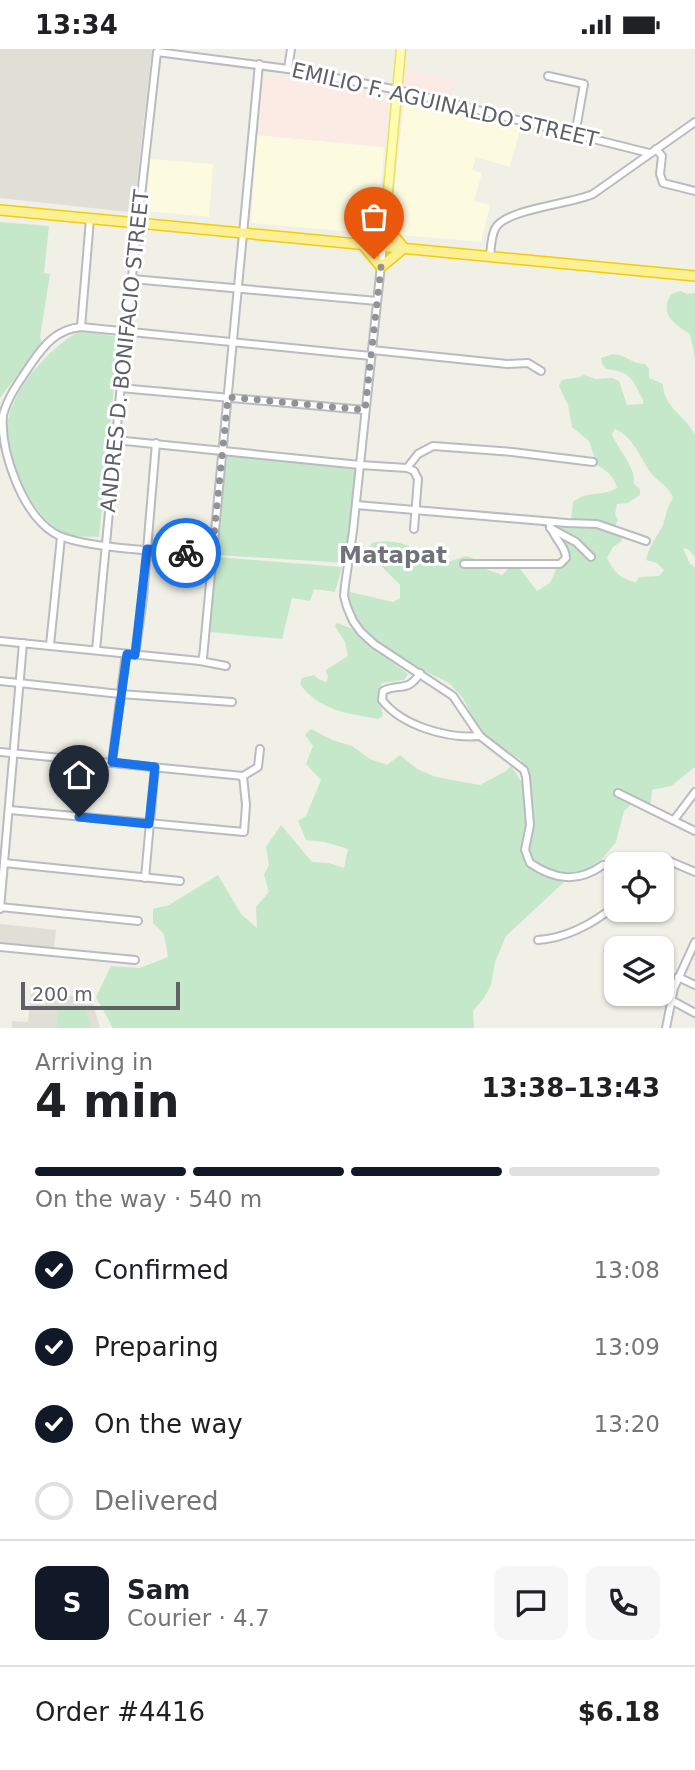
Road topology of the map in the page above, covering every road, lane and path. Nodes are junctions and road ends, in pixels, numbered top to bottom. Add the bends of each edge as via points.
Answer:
1 (291, 49) edge
2 (401, 49) edge
3 (157, 52) joint
4 (259, 64) junction
5 (288, 69) junction
6 (548, 76) dead end
7 (398, 90) junction
8 (695, 122) edge
9 (688, 127) junction
10 (694, 133) edge
11 (575, 135) junction
12 (656, 149) junction
13 (649, 153) junction
14 (695, 191) edge
15 (0, 210) edge
16 (90, 219) junction
17 (138, 223) junction
18 (384, 225) junction
19 (242, 234) junction
20 (362, 244) junction
21 (383, 246) junction
22 (404, 248) junction
23 (490, 256) junction
24 (381, 267) junction
25 (695, 276) edge
26 (132, 279) junction
27 (238, 289) junction
28 (377, 301) junction
29 (81, 327) junction
30 (126, 331) junction
31 (233, 342) junction
32 (371, 353) junction
33 (541, 371) dead end
34 (120, 388) junction
35 (228, 397) junction
36 (365, 410) junction
37 (1, 426) edge
38 (115, 440) junction
39 (156, 443) junction
40 (222, 450) junction
41 (593, 463) dead end
42 (360, 465) junction
43 (407, 468) junction
44 (356, 505) junction
45 (415, 510) junction
46 (550, 525) junction
47 (414, 529) dead end
48 (61, 537) junction
49 (646, 541) dead end
50 (105, 545) junction
51 (147, 549) junction
52 (212, 555) junction
53 (591, 557) dead end
54 (464, 564) dead end
55 (0, 641) edge
56 (23, 643) junction
57 (50, 645) junction
58 (96, 650) junction
59 (127, 654) junction
60 (135, 655) junction
61 (200, 661) junction
62 (226, 666) dead end
63 (420, 673) junction
64 (0, 681) edge
65 (19, 683) junction
66 (120, 694) junction
67 (232, 702) dead end
68 (480, 736) junction
69 (260, 749) dead end
70 (0, 752) edge
71 (13, 753) junction
72 (112, 762) junction
73 (155, 767) junction
74 (243, 776) junction
75 (695, 792) edge
76 (618, 793) dead end
77 (10, 810) junction
78 (674, 820) junction
79 (149, 824) junction
80 (695, 831) edge
81 (4, 863) junction
82 (674, 863) edge
83 (603, 865) dead end
84 (695, 872) edge
85 (145, 879) junction
86 (180, 881) dead end
87 (0, 908) edge
88 (604, 914) edge
89 (138, 921) dead end
90 (538, 940) dead end
91 (695, 942) edge
92 (0, 947) edge
93 (692, 954) edge
94 (135, 960) dead end
95 (678, 977) junction
96 (695, 985) edge
97 (674, 990) edge
98 (674, 1002) edge
99 (670, 1006) edge
100 (695, 1013) edge
101 (666, 1028) edge

1 - 5 street
2 - 7 main road
3 - 4 street, EMILIO F. AGUINALDO STREET
3 - 17 street, ANDRES D. BONIFACIO STREET
4 - 5 street, EMILIO F. AGUINALDO STREET
4 - 19 street
5 - 7 street, EMILIO F. AGUINALDO STREET
6 - 11 street via 584,84
7 - 11 street, EMILIO F. AGUINALDO STREET
7 - 18 main road
8 - 9 street
9 - 10 street
9 - 12 street
11 - 13 street, EMILIO F. AGUINALDO STREET
12 - 13 street
12 - 14 street via 662,156 663,183
13 - 23 street via 586,198 504,219 494,231
15 - 16 highway
16 - 17 highway
16 - 29 street
17 - 19 highway
17 - 26 street, ANDRES D. BONIFACIO STREET
18 - 20 highway
18 - 21 main road
18 - 22 highway
19 - 20 highway
19 - 27 street
20 - 21 highway
20 - 24 highway
21 - 22 highway
21 - 24 street
22 - 23 highway
22 - 24 highway
23 - 25 highway
24 - 28 street
26 - 27 street
26 - 30 street, ANDRES D. BONIFACIO STREET
27 - 28 street
27 - 31 street
28 - 32 street
29 - 30 street
29 - 37 street via 64,331 44,346 8,400
30 - 31 street
30 - 34 street, ANDRES D. BONIFACIO STREET
31 - 32 street
31 - 35 street
32 - 33 street via 528,363
32 - 36 street
34 - 35 street
34 - 38 street, ANDRES D. BONIFACIO STREET
35 - 36 street
35 - 40 street
36 - 42 street
37 - 48 street via 6,458 24,501 42,524
38 - 39 street
38 - 50 street, ANDRES D. BONIFACIO STREET
39 - 40 street
39 - 51 street
40 - 42 street
40 - 52 street
41 - 43 street via 433,446 418,454
42 - 43 street
42 - 44 street
43 - 45 street via 418,479
44 - 45 street
44 - 63 street via 344,596 352,621 374,644
45 - 46 street
45 - 47 street
46 - 49 street via 597,524
46 - 53 street
46 - 54 street via 566,552 560,565
48 - 50 street
48 - 57 street
50 - 51 street
50 - 58 street, ANDRES D. BONIFACIO STREET
51 - 52 street
51 - 60 street
52 - 61 street
55 - 56 street
56 - 57 street
56 - 65 street
57 - 58 street
58 - 59 street
59 - 60 street
59 - 66 street
60 - 61 street
61 - 62 street
63 - 68 street via 453,696
63 - 68 street via 406,687 383,691 388,708 437,731
64 - 65 street
65 - 66 street
65 - 71 street
66 - 67 street
66 - 72 street
68 - 83 street via 519,765 526,777 530,825 525,850 530,863 569,878 587,876
69 - 74 street via 258,767
70 - 71 street
71 - 72 street
71 - 77 street
72 - 73 street
73 - 74 street
73 - 79 street
74 - 79 street via 244,832
75 - 78 street
76 - 78 street
77 - 79 street
77 - 81 street
78 - 80 street
79 - 85 street
81 - 85 street
81 - 87 street
82 - 84 street
85 - 86 street
87 - 89 street
88 - 90 street via 556,938
91 - 93 street
92 - 94 street
93 - 95 street
95 - 96 street
95 - 97 street
98 - 100 street
99 - 101 street

